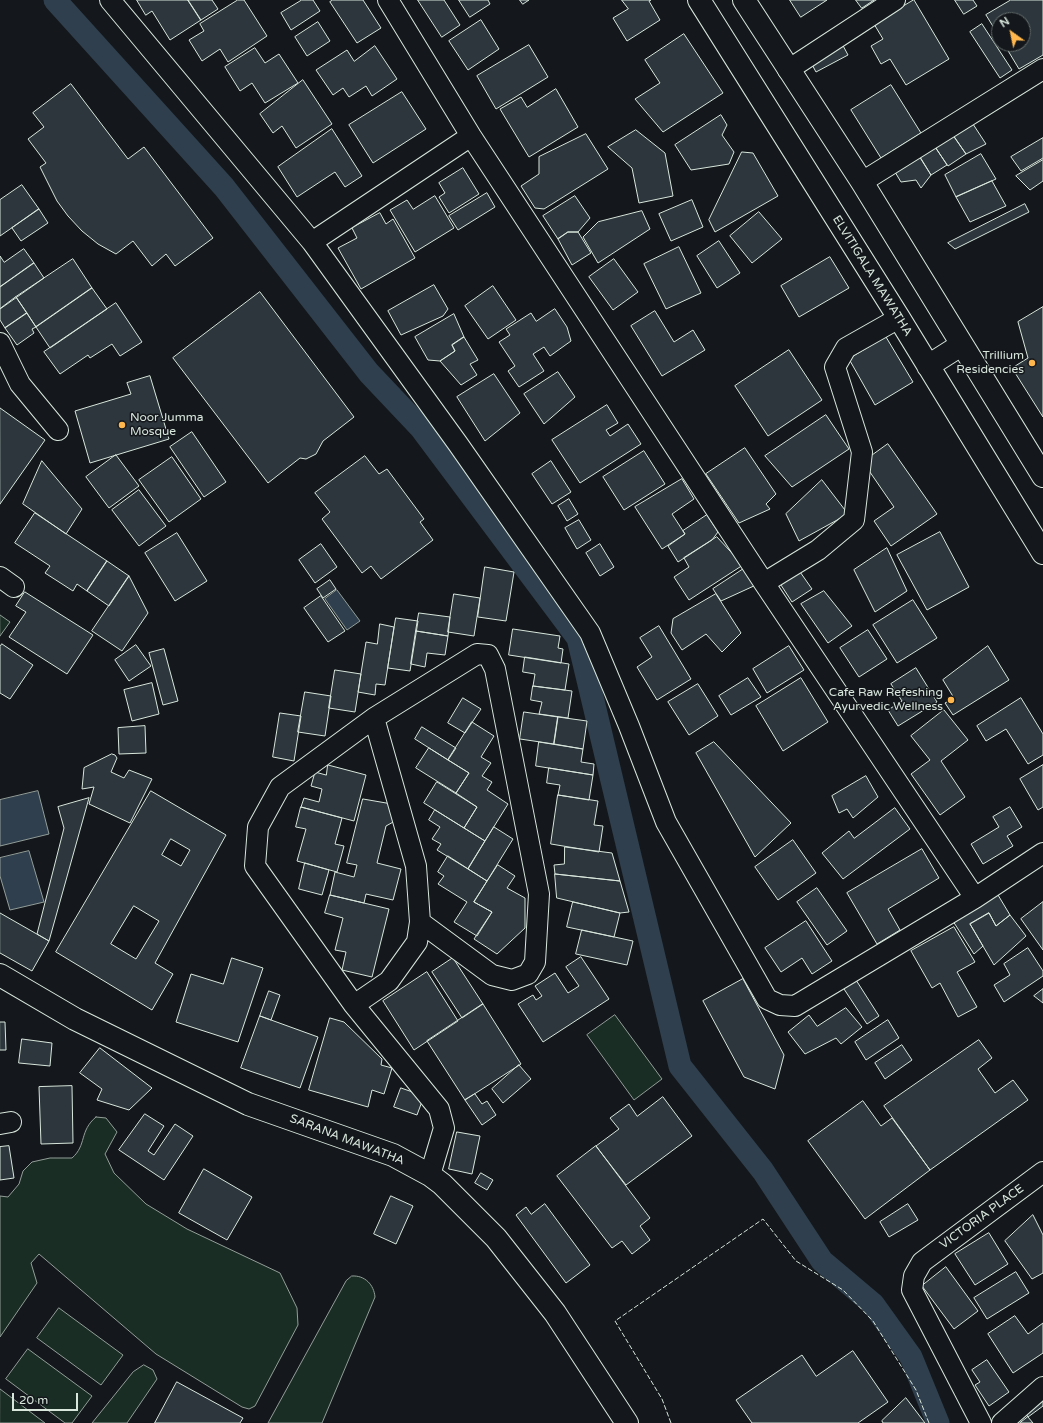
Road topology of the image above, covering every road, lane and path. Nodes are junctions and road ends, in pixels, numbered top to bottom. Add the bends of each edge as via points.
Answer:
1 (110, 0) edge
2 (388, 0) edge
3 (699, 0) edge
4 (744, 0) edge
5 (895, 0) edge
6 (1043, 69) edge
7 (788, 70) junction
8 (470, 136) junction
9 (862, 182) junction
10 (312, 242) junction
11 (899, 318) junction
12 (0, 343) edge
13 (961, 345) junction
14 (928, 366) junction
15 (58, 430) dead end
16 (1043, 476) edge
17 (1043, 553) edge
18 (764, 583) junction
19 (374, 718) junction
20 (1043, 853) edge
21 (975, 898) junction
22 (420, 922) junction
23 (0, 975) edge
24 (354, 1005) junction
25 (1043, 1172) edge
26 (430, 1175) junction
27 (1043, 1387) edge
28 (627, 1423) edge
29 (981, 1423) edge
30 (1002, 1423) edge

1 - 10 street
2 - 8 street
3 - 11 main road, ELVITIGALA MAWATHA
4 - 7 main road
5 - 7 street
6 - 9 street
7 - 9 main road
8 - 10 street
8 - 18 street
9 - 13 main road
10 - 21 street via 590,633 666,822 767,999 780,1005 795,1006
11 - 14 main road, ELVITIGALA MAWATHA
11 - 18 street via 846,348 835,367 862,452 854,520 818,550
12 - 15 street via 20,384
13 - 14 main road
13 - 16 main road
14 - 17 main road, ELVITIGALA MAWATHA
18 - 21 street
19 - 22 street via 416,866
19 - 22 street via 477,654 488,655 495,669 539,894 536,962 528,974 512,980 492,975
19 - 24 street via 280,788 258,827 255,866
20 - 21 street
22 - 24 street via 417,942 389,981
23 - 26 main road, SARANA MAWATHA via 75,1019 248,1104 393,1155
24 - 26 street via 439,1109 444,1128
25 - 29 street, VICTORIA PLACE via 922,1262 914,1276 912,1290
26 - 28 main road, SARANA MAWATHA via 496,1238 555,1313
27 - 30 street

